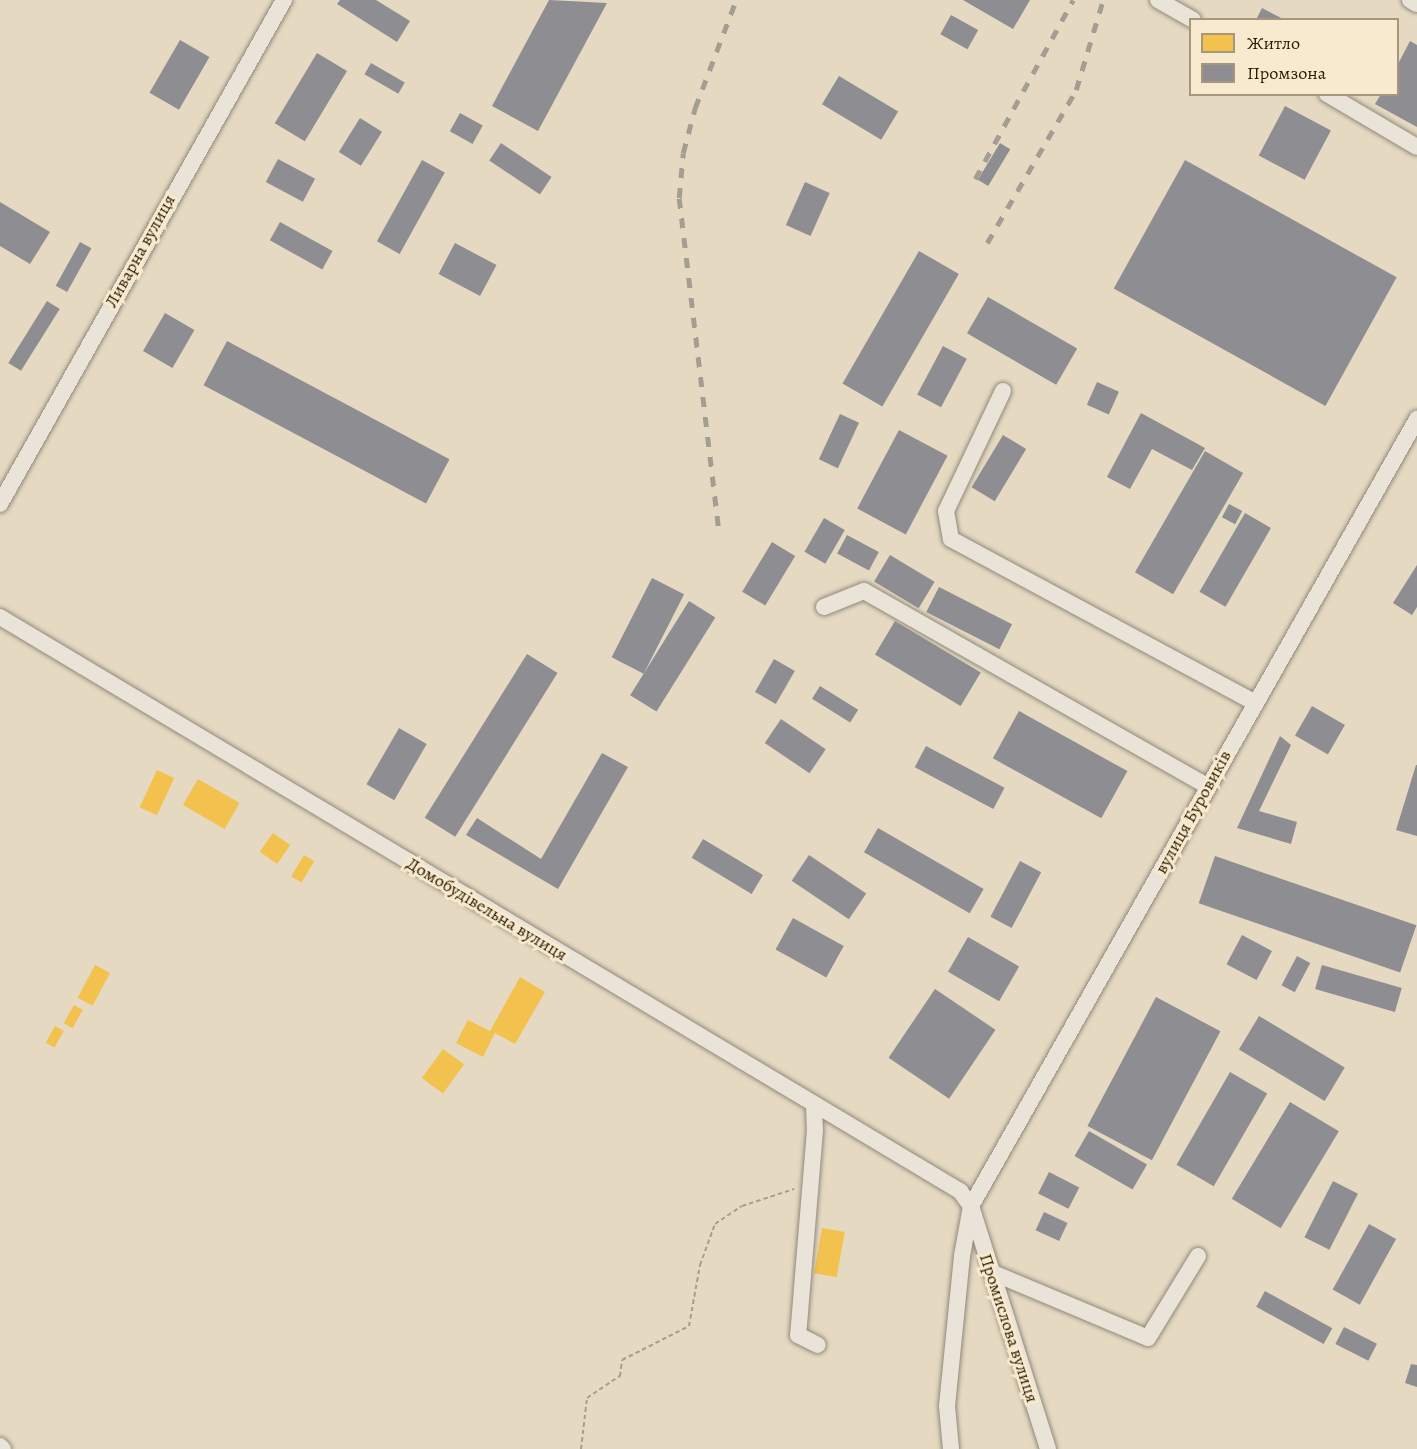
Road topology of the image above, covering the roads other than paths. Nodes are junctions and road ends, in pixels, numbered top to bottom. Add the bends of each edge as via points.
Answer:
1 (284, 0) edge
2 (1158, 0) edge
3 (1410, 0) edge
4 (1417, 4) edge
5 (1190, 18) edge
6 (1330, 96) edge
7 (1417, 147) edge
8 (1003, 391) dead end
9 (1417, 419) edge
10 (0, 504) edge
11 (825, 607) dead end
12 (0, 617) edge
13 (1254, 702) junction
14 (1207, 786) junction
15 (813, 1105) junction
16 (971, 1206) junction
17 (1198, 1256) dead end
18 (991, 1272) junction
19 (818, 1345) dead end
20 (0, 1446) edge
21 (3, 1449) edge
22 (951, 1449) edge
23 (1048, 1449) edge

1 - 10 street, Ливарна вулиця
2 - 5 street
3 - 4 street
6 - 7 street
8 - 13 street via 946,511 951,539
9 - 13 street, вулиця Буровиків
11 - 14 street via 864,591
12 - 15 street, Домобудівельна вулиця
13 - 14 street, вулиця Буровиків
14 - 16 street, вулиця Буровиків
15 - 16 street, Домобудівельна вулиця via 939,1177 960,1191
15 - 19 street via 815,1131 798,1335
16 - 18 street, Промислова вулиця
16 - 22 street, вулиця Буровиків via 947,1406
17 - 18 street via 1148,1338
18 - 23 street, Промислова вулиця
20 - 21 street

